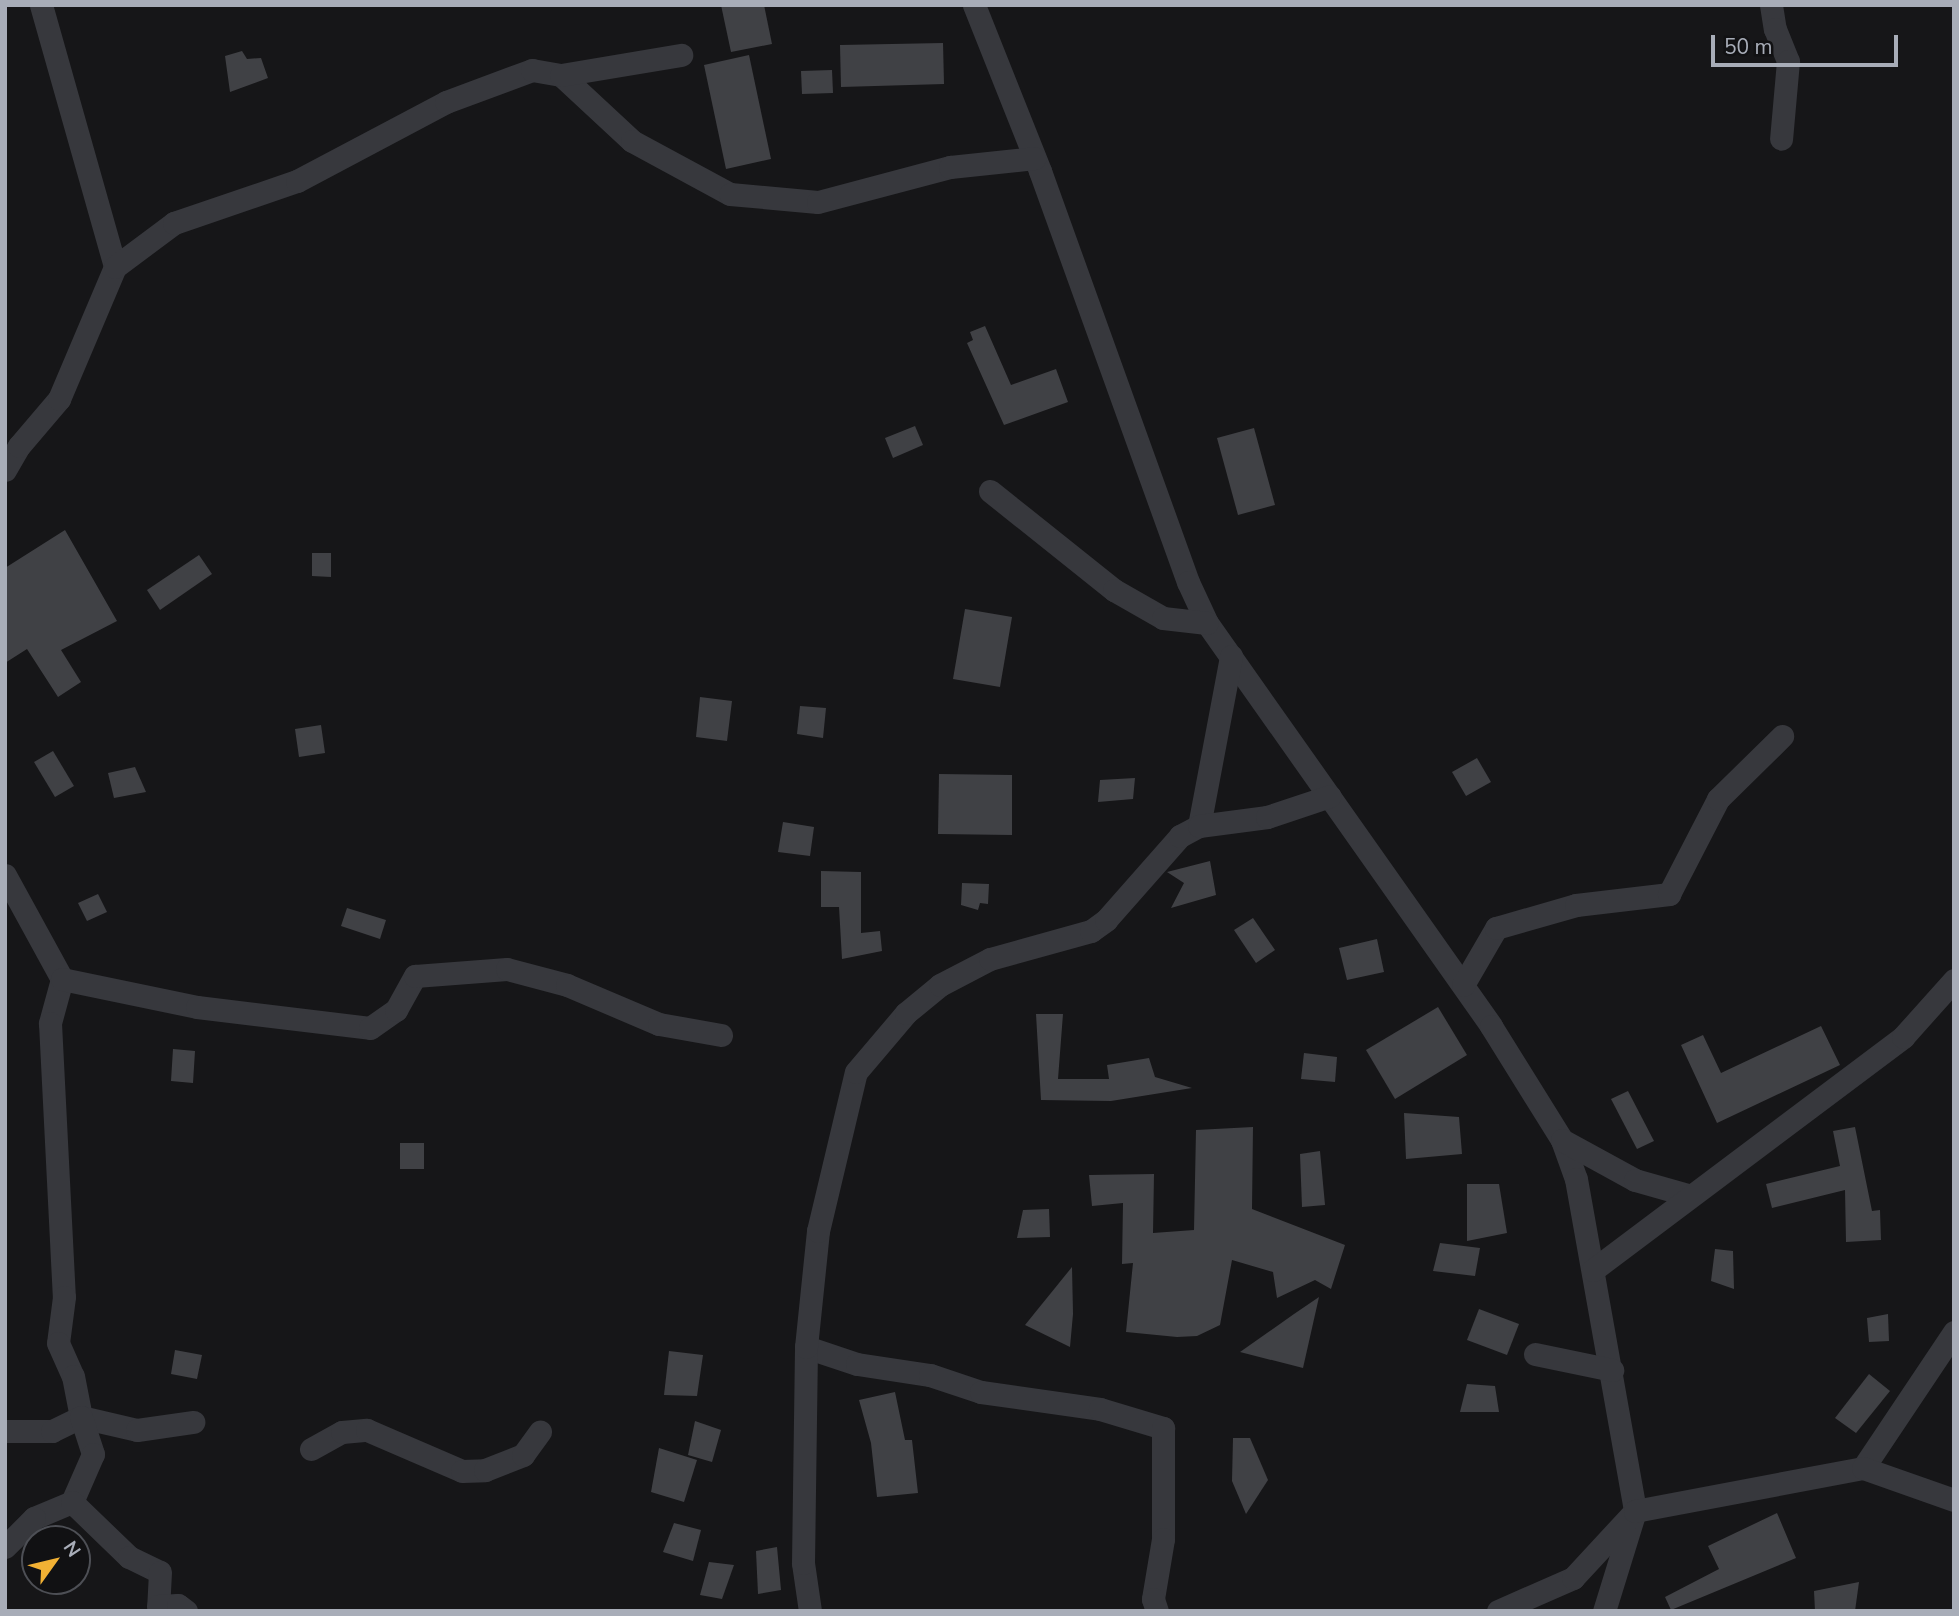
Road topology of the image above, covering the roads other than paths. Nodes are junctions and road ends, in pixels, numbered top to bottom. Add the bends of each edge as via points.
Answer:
1 (41, 5) edge
2 (974, 5) edge
3 (1771, 5) edge
4 (681, 55) dead end
5 (561, 75) junction
6 (1781, 139) dead end
7 (1035, 158) junction
8 (116, 267) junction
9 (5, 470) edge
10 (990, 491) dead end
11 (1207, 623) junction
12 (1231, 656) junction
13 (1782, 736) dead end
14 (1329, 796) junction
15 (1199, 826) junction
16 (5, 875) edge
17 (62, 979) junction
18 (1954, 980) edge
19 (1463, 985) junction
20 (721, 1035) dead end
21 (1562, 1140) junction
22 (1688, 1195) junction
23 (1593, 1270) junction
24 (1954, 1332) edge
25 (806, 1347) junction
26 (1535, 1354) dead end
27 (1612, 1370) junction
28 (81, 1417) junction
29 (193, 1422) dead end
30 (5, 1431) edge
31 (540, 1432) dead end
32 (311, 1448) dead end
33 (1863, 1468) junction
34 (1948, 1501) edge
35 (72, 1502) junction
36 (1635, 1511) junction
37 (5, 1547) edge
38 (186, 1611) edge
39 (810, 1611) edge
40 (1157, 1611) edge
41 (1499, 1611) edge
42 (1604, 1611) edge

1 - 8 street
2 - 7 street
3 - 6 street via 1774,29 1788,61
4 - 5 street
5 - 7 street via 632,141 730,194 818,202 950,167
5 - 8 street via 532,70 446,102 298,181 174,223
7 - 11 street via 1188,582
8 - 9 street via 59,399
10 - 11 street via 1114,590 1163,618
11 - 12 street
12 - 14 street
12 - 15 street
13 - 19 street via 1718,799 1669,894 1576,905 1496,928
14 - 15 street via 1267,817
14 - 19 street
15 - 25 street via 1181,836 1099,926 990,959 940,985 906,1013 856,1072 818,1231
16 - 17 street
17 - 20 street via 197,1007 370,1028 396,1010 415,976 506,969 567,985 659,1024
17 - 28 street via 50,1023 64,1297 58,1343 73,1376
18 - 22 street via 1903,1037
19 - 21 street
21 - 22 street via 1635,1180
21 - 23 street via 1576,1180
22 - 23 street
23 - 27 street
24 - 33 street
25 - 39 street via 803,1563
25 - 40 street via 857,1364 930,1375 981,1392 1100,1409 1163,1428 1163,1539 1153,1599
26 - 27 street
27 - 36 street
28 - 29 street via 136,1430
28 - 30 street via 52,1431
28 - 35 street via 93,1454
31 - 32 street via 523,1455 485,1469 462,1471 367,1430 342,1432
33 - 34 street
33 - 36 street
35 - 37 street via 34,1518
35 - 38 street via 129,1557 160,1572 158,1606 178,1605
36 - 41 street via 1573,1578
36 - 42 street

